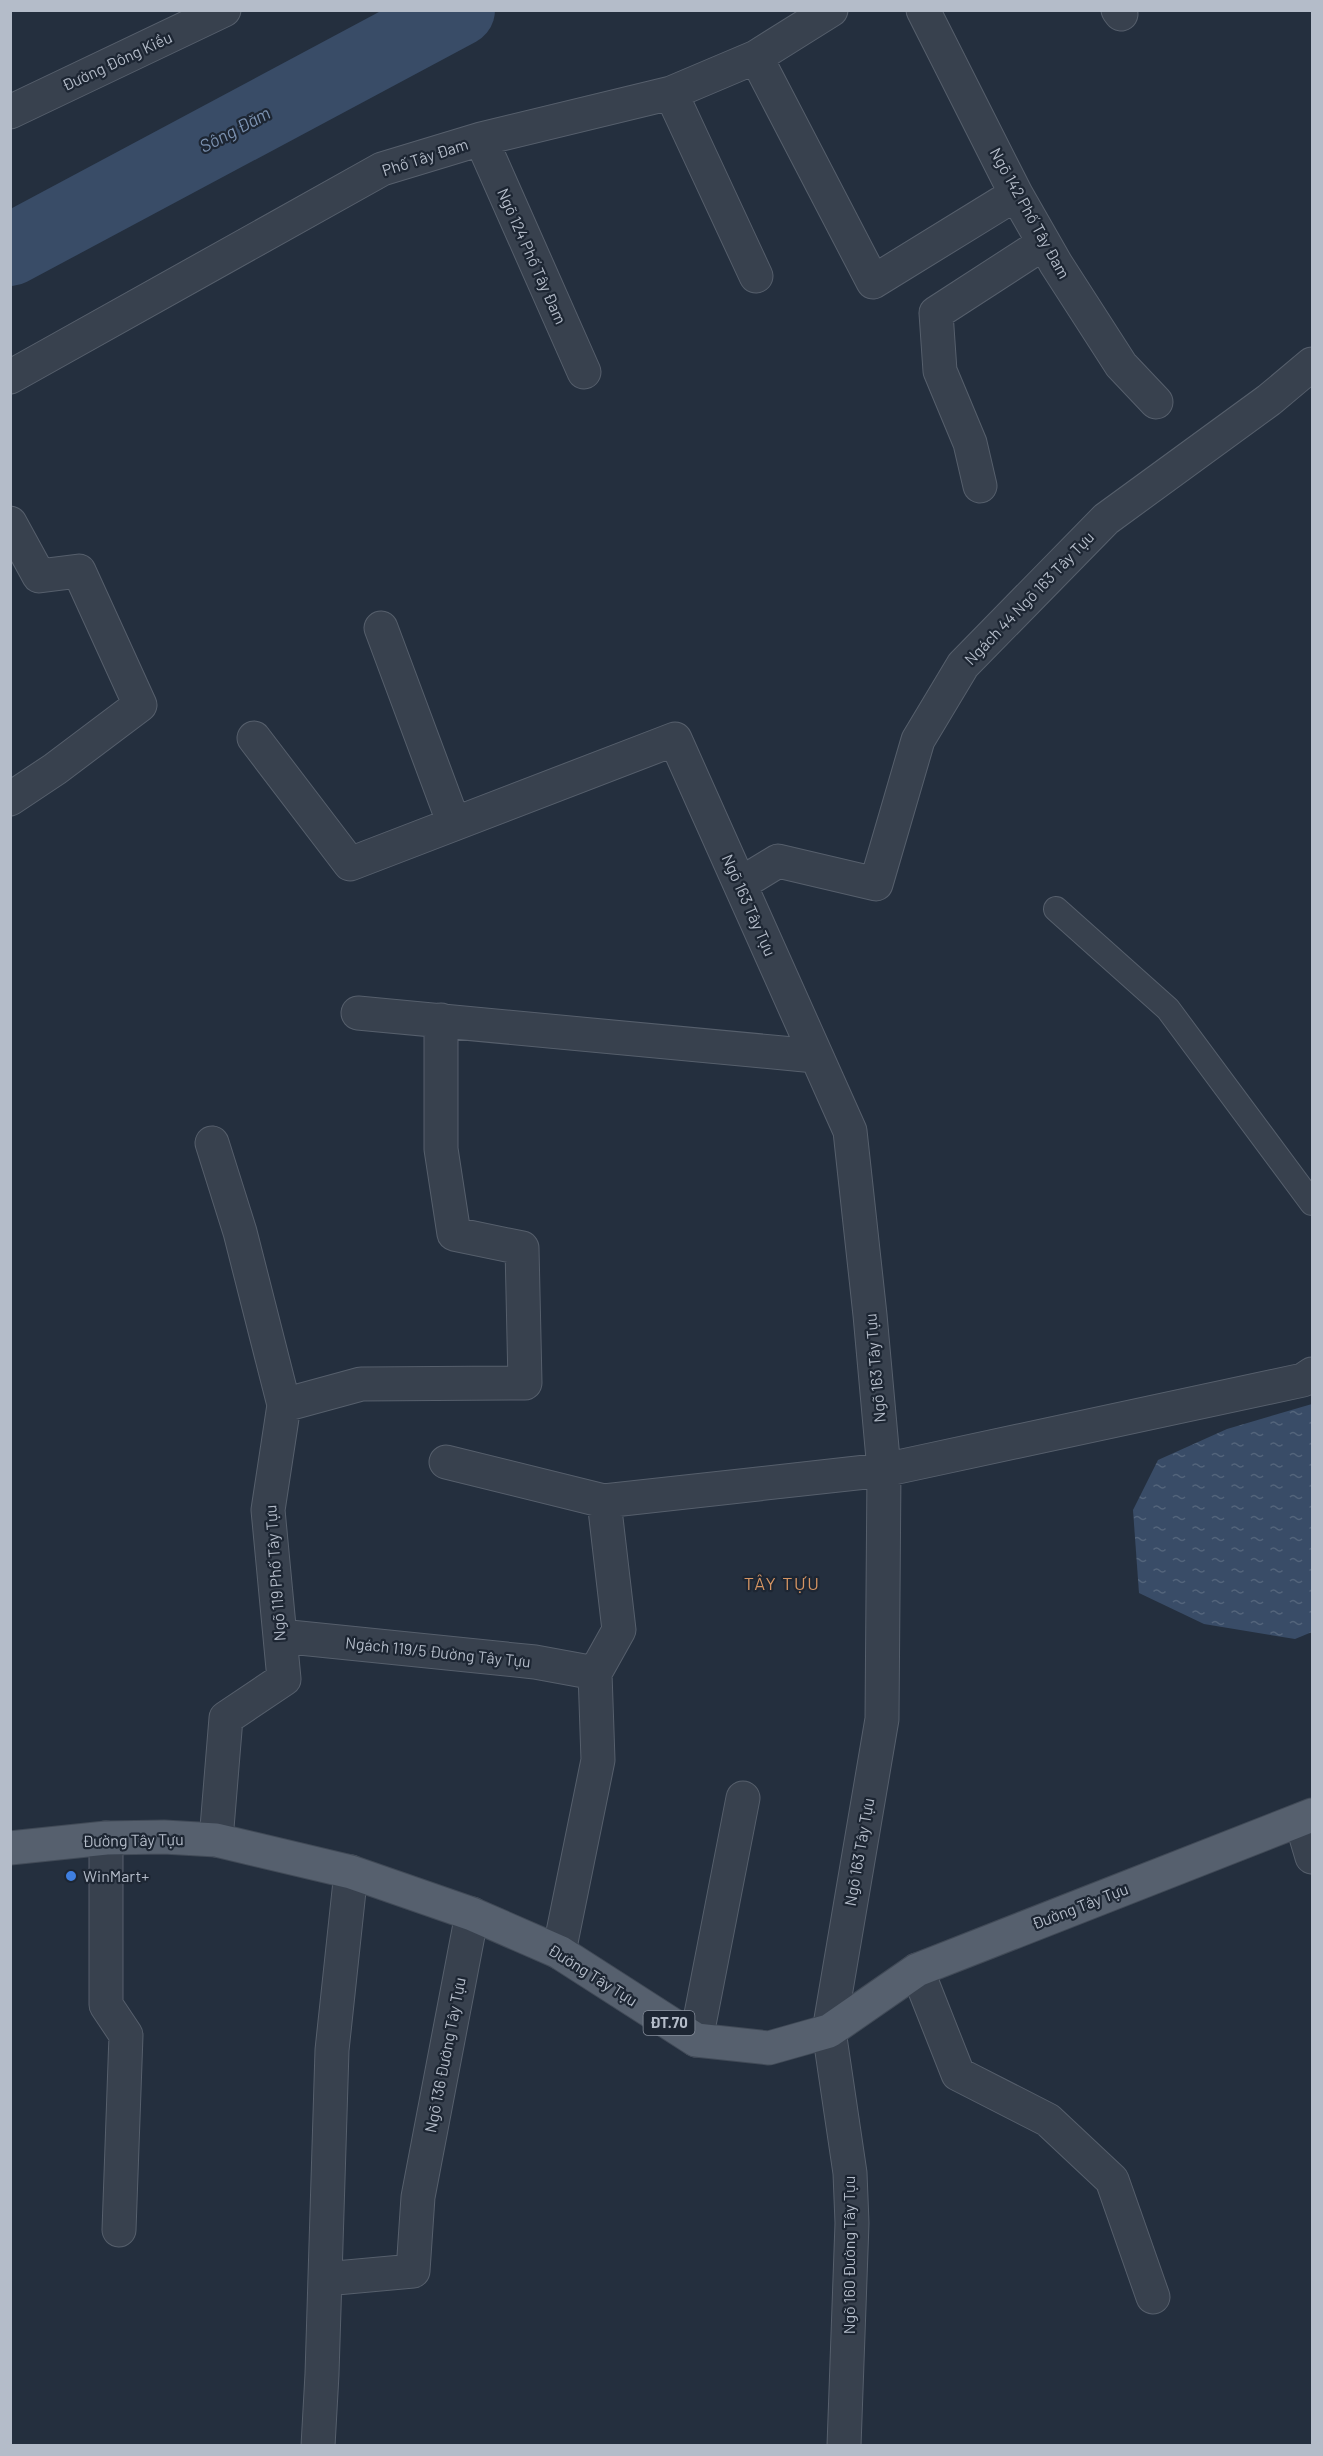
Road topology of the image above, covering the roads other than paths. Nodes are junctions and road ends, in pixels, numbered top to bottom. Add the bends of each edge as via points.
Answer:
1 (224, 10) edge
2 (831, 10) edge
3 (923, 10) edge
4 (756, 57) junction
5 (671, 93) junction
6 (10, 112) edge
7 (481, 139) junction
8 (1016, 194) junction
9 (1044, 243) junction
10 (756, 276) dead end
11 (1312, 364) edge
12 (584, 372) dead end
13 (10, 377) edge
14 (1156, 402) dead end
15 (980, 486) dead end
16 (10, 523) edge
17 (381, 628) dead end
18 (254, 738) dead end
19 (10, 799) edge
20 (454, 824) junction
21 (740, 884) junction
22 (1056, 909) dead end
23 (358, 1012) dead end
24 (441, 1020) junction
25 (815, 1056) junction
26 (212, 1143) dead end
27 (1312, 1203) edge
28 (1312, 1374) edge
29 (285, 1405) junction
30 (446, 1462) dead end
31 (884, 1470) junction
32 (604, 1501) junction
33 (280, 1636) junction
34 (595, 1673) junction
35 (743, 1798) dead end
36 (1307, 1817) edge
37 (106, 1838) junction
38 (216, 1840) junction
39 (11, 1848) edge
40 (1312, 1857) edge
41 (351, 1872) junction
42 (472, 1914) junction
43 (559, 1952) junction
44 (917, 1970) junction
45 (829, 2031) junction
46 (696, 2040) junction
47 (119, 2230) dead end
48 (325, 2279) junction
49 (1154, 2297) dead end
50 (318, 2445) edge
51 (844, 2445) edge

1 - 6 street, Đường Đông Kiều
2 - 4 street, Phố Tây Đam
3 - 8 street, Ngõ 142 Phố Tây Đam
4 - 5 street, Phố Tây Đam
4 - 8 street via 873,282
5 - 7 street, Phố Tây Đam
5 - 10 street
7 - 12 street, Ngõ 124 Phố Tây Đam
7 - 13 street, Phố Tây Đam via 382,169
8 - 9 street, Ngõ 142 Phố Tây Đam
9 - 14 street, Ngõ 142 Phố Tây Đam via 1121,365
9 - 15 street via 936,313 940,371 970,443
11 - 21 street, Ngách 44 Ngõ 163 Tây Tựu via 1106,519 963,666 918,740 876,884 778,861
16 - 19 street via 39,576 79,571 140,705
17 - 20 street
18 - 20 street via 350,864
20 - 21 street, Ngõ 163 Tây Tựu via 675,739
21 - 25 street, Ngõ 163 Tây Tựu
22 - 27 lane via 1168,1009
23 - 24 street
24 - 25 street
24 - 29 street via 441,1149 454,1234 522,1248 525,1383 361,1384
25 - 31 street, Ngõ 163 Tây Tựu via 850,1131
26 - 29 street, Ngõ 119 Phố Tây Tựu via 240,1232
28 - 31 street via 1303,1380
29 - 33 street, Ngõ 119 Phố Tây Tựu via 268,1510
30 - 32 street
31 - 32 street
31 - 45 street, Ngõ 163 Tây Tựu via 882,1719
32 - 34 street via 619,1629
33 - 34 street, Ngách 119/5 Đường Tây Tựu via 535,1662
33 - 38 street, Ngõ 119 Phố Tây Tựu via 284,1679 226,1718
34 - 43 street via 598,1760
35 - 46 street
36 - 40 street
36 - 44 main road, Đường Tây Tựu / ĐT.70
37 - 38 main road, Đường Tây Tựu / ĐT.70
37 - 39 main road, Đường Tây Tựu / ĐT.70
37 - 47 street via 106,2005 126,2035
38 - 41 main road, Đường Tây Tựu / ĐT.70
41 - 42 main road, Đường Tây Tựu / ĐT.70
41 - 48 street via 332,2050
42 - 43 main road, Đường Tây Tựu / ĐT.70
42 - 48 street, Ngõ 136 Đường Tây Tựu via 418,2197 413,2271
43 - 46 main road, Đường Tây Tựu / ĐT.70
44 - 45 main road, Đường Tây Tựu / ĐT.70
44 - 49 street via 958,2074 1048,2120 1112,2180
45 - 46 main road, Đường Tây Tựu / ĐT.70 via 769,2048
45 - 51 street, Ngõ 160 Đường Tây Tựu via 850,2174 852,2223
48 - 50 street

